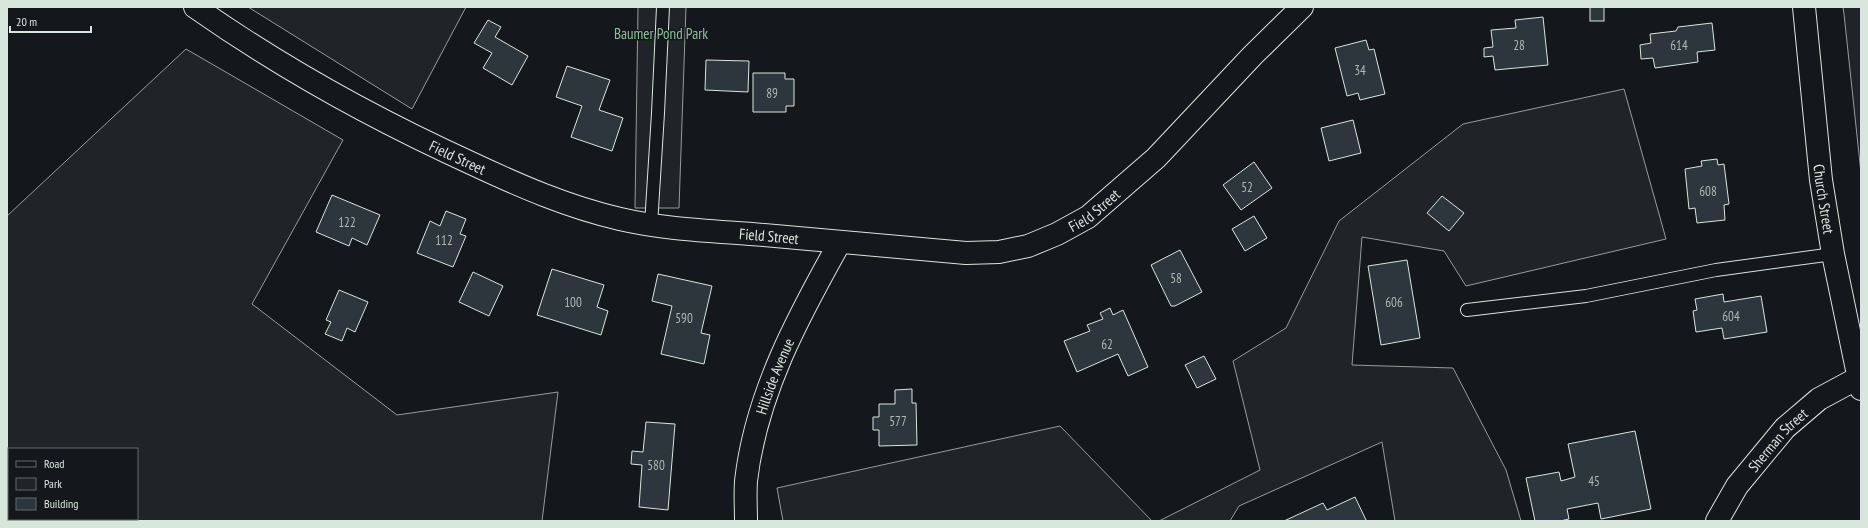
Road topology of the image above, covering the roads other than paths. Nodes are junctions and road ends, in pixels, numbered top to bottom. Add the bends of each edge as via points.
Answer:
1 (195, 7) edge
2 (663, 7) edge
3 (1302, 7) edge
4 (1804, 7) edge
5 (651, 225) junction
6 (840, 242) junction
7 (1833, 254) junction
8 (1467, 310) dead end
9 (1860, 383) edge
10 (746, 521) edge
11 (1716, 521) edge

1 - 5 street, Field Street via 303,76 434,146 535,192 580,208
2 - 5 lane
3 - 6 street, Field Street via 1156,158 1088,217 1057,234 1028,246 999,252 966,253
4 - 7 street, Church Street via 1821,180
5 - 6 street, Field Street
6 - 10 street, Hillside Avenue via 794,326 772,377 756,425 746,482
7 - 8 lane via 1716,270 1586,296
7 - 9 street, Church Street
9 - 11 street, Sherman Street via 1819,399 1785,428 1737,486

